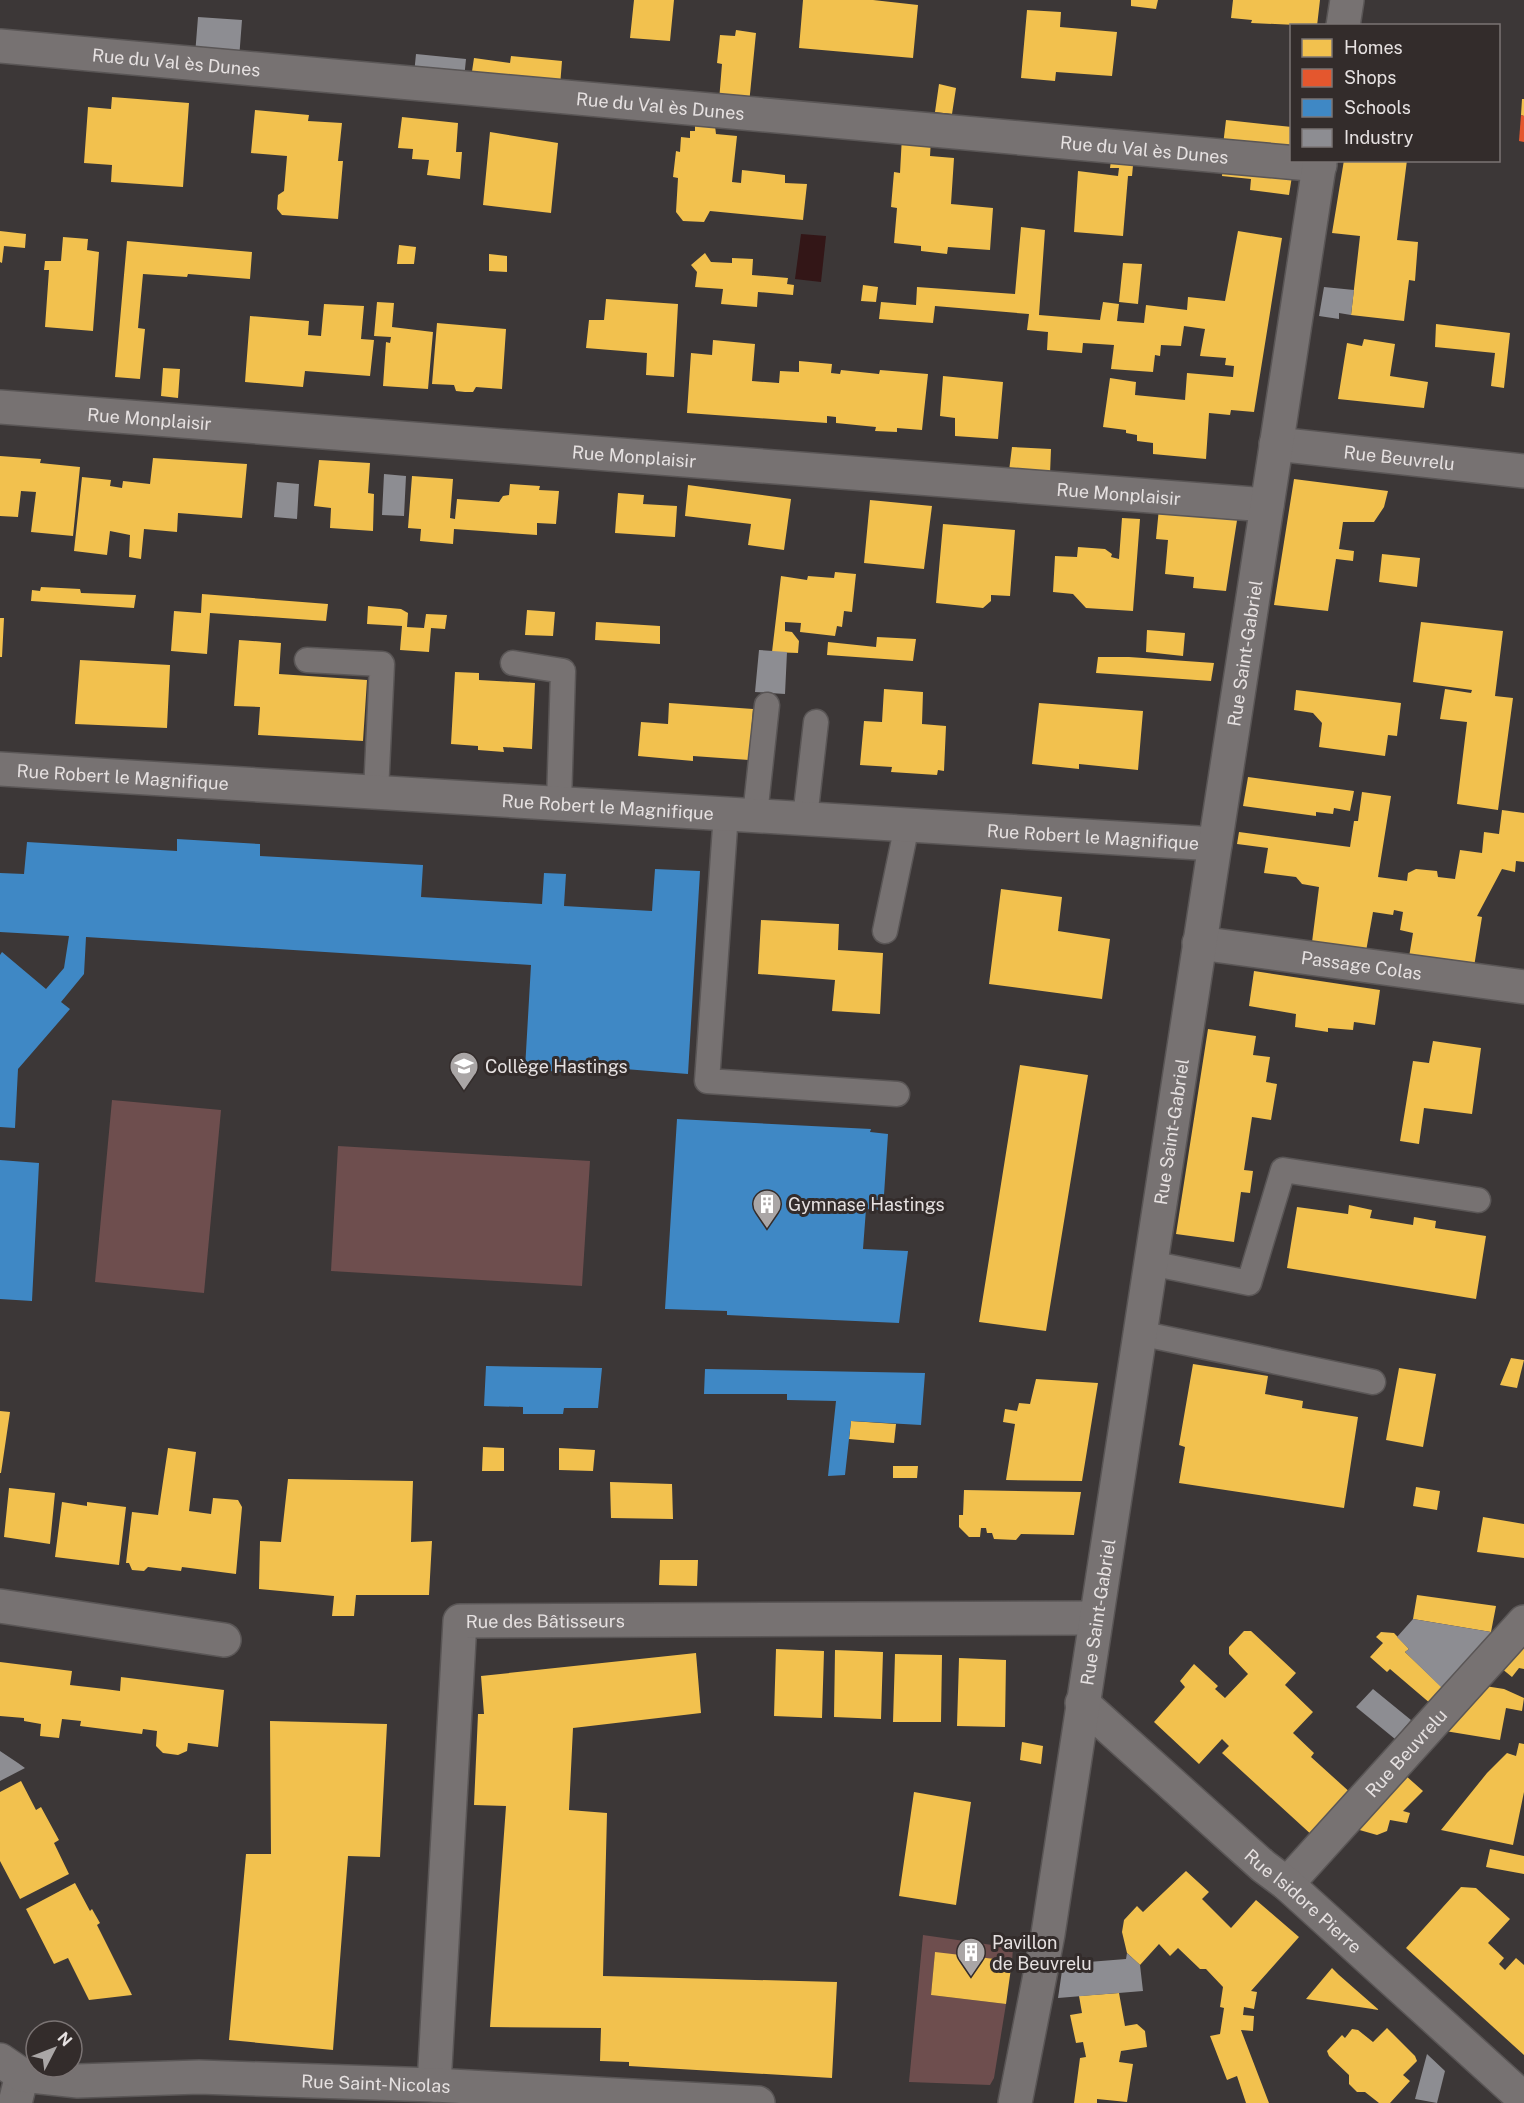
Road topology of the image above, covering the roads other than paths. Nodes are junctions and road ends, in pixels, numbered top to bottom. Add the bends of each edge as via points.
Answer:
1 (1347, 0) edge
2 (1343, 24) edge
3 (0, 46) edge
4 (1290, 160) edge
5 (1320, 163) edge
6 (0, 407) edge
7 (1276, 444) junction
8 (1524, 471) edge
9 (1267, 505) junction
10 (307, 660) dead end
11 (513, 663) dead end
12 (767, 705) dead end
13 (816, 722) dead end
14 (0, 769) edge
15 (376, 792) junction
16 (559, 803) junction
17 (740, 814) junction
18 (806, 818) junction
19 (907, 825) junction
20 (1215, 844) junction
21 (885, 931) dead end
22 (1199, 943) junction
23 (1524, 987) edge
24 (897, 1094) dead end
25 (1478, 1200) dead end
26 (1150, 1263) junction
27 (1139, 1333) junction
28 (1373, 1382) dead end
29 (0, 1606) edge
30 (1095, 1618) junction
31 (1524, 1622) edge
32 (225, 1640) dead end
33 (1082, 1703) junction
34 (1287, 1884) junction
35 (12, 2080) edge
36 (434, 2085) junction
37 (1524, 2099) edge
38 (758, 2103) edge
39 (1015, 2103) edge

1 - 2 street
3 - 4 street, Rue du Val ès Dunes
5 - 7 street, Rue Saint-Gabriel
6 - 9 street, Rue Monplaisir
7 - 8 street, Rue Beuvrelu
7 - 9 street, Rue Saint-Gabriel
9 - 20 street, Rue Saint-Gabriel
10 - 15 lane via 382,664
11 - 16 lane via 563,670
12 - 17 lane
13 - 18 lane
14 - 15 street, Rue Robert le Magnifique
15 - 16 street, Rue Robert le Magnifique
16 - 17 street, Rue Robert le Magnifique
17 - 18 street, Rue Robert le Magnifique
17 - 24 lane via 707,1081
18 - 19 street, Rue Robert le Magnifique
19 - 20 street, Rue Robert le Magnifique
19 - 21 lane
20 - 22 street, Rue Saint-Gabriel
22 - 23 street, Passage Colas
22 - 26 street, Rue Saint-Gabriel
25 - 26 lane via 1283,1170 1250,1283
26 - 27 street, Rue Saint-Gabriel
27 - 28 lane
27 - 30 street, Rue Saint-Gabriel
29 - 32 street
30 - 33 street, Rue Saint-Gabriel
30 - 36 street, Rue des Bâtisseurs via 460,1622
31 - 34 street, Rue Beuvrelu
33 - 34 street, Rue Isidore Pierre
33 - 39 street, Rue Saint-Gabriel via 1048,1934
34 - 37 street, Rue Isidore Pierre
35 - 36 street, Rue Saint-Nicolas via 199,2077
36 - 38 street, Rue Saint-Nicolas

